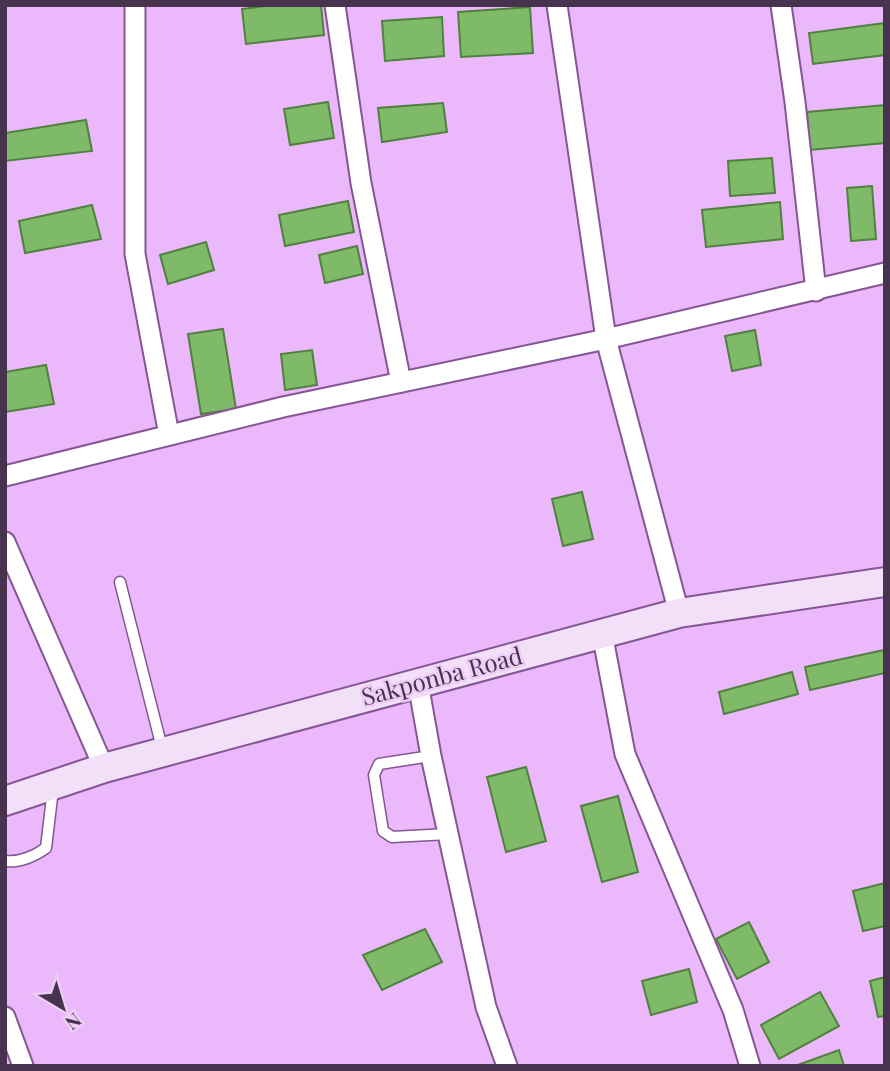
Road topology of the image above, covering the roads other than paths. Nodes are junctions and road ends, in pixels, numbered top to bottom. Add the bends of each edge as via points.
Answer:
1 (135, 5) edge
2 (335, 5) edge
3 (557, 5) edge
4 (780, 5) edge
5 (885, 273) edge
6 (816, 291) junction
7 (606, 339) junction
8 (401, 382) junction
9 (169, 435) junction
10 (5, 476) edge
11 (5, 542) edge
12 (120, 582) dead end
13 (885, 582) edge
14 (679, 613) junction
15 (602, 634) junction
16 (418, 683) junction
17 (163, 752) junction
18 (431, 757) junction
19 (104, 768) junction
20 (53, 786) junction
21 (5, 801) edge
22 (449, 834) junction
23 (5, 861) edge
24 (5, 1017) edge
25 (23, 1066) edge
26 (507, 1066) edge
27 (750, 1066) edge

1 - 9 street via 135,254
2 - 8 street via 361,183
3 - 7 street
4 - 6 street
5 - 6 street
6 - 7 street
7 - 8 street
7 - 14 street
8 - 9 street
9 - 10 street
11 - 19 street
12 - 17 lane
13 - 14 main road, Sakponba Road
14 - 15 main road, Sakponba Road
15 - 16 main road, Sakponba Road
15 - 27 street via 625,754 733,1010
16 - 17 main road, Sakponba Road
16 - 18 street
17 - 19 main road, Sakponba Road
18 - 22 street
18 - 22 lane via 379,764 375,769 383,831 392,836
19 - 20 main road, Sakponba Road
20 - 21 main road, Sakponba Road
20 - 23 lane via 46,848 37,855
22 - 26 street via 486,1007
24 - 25 street

